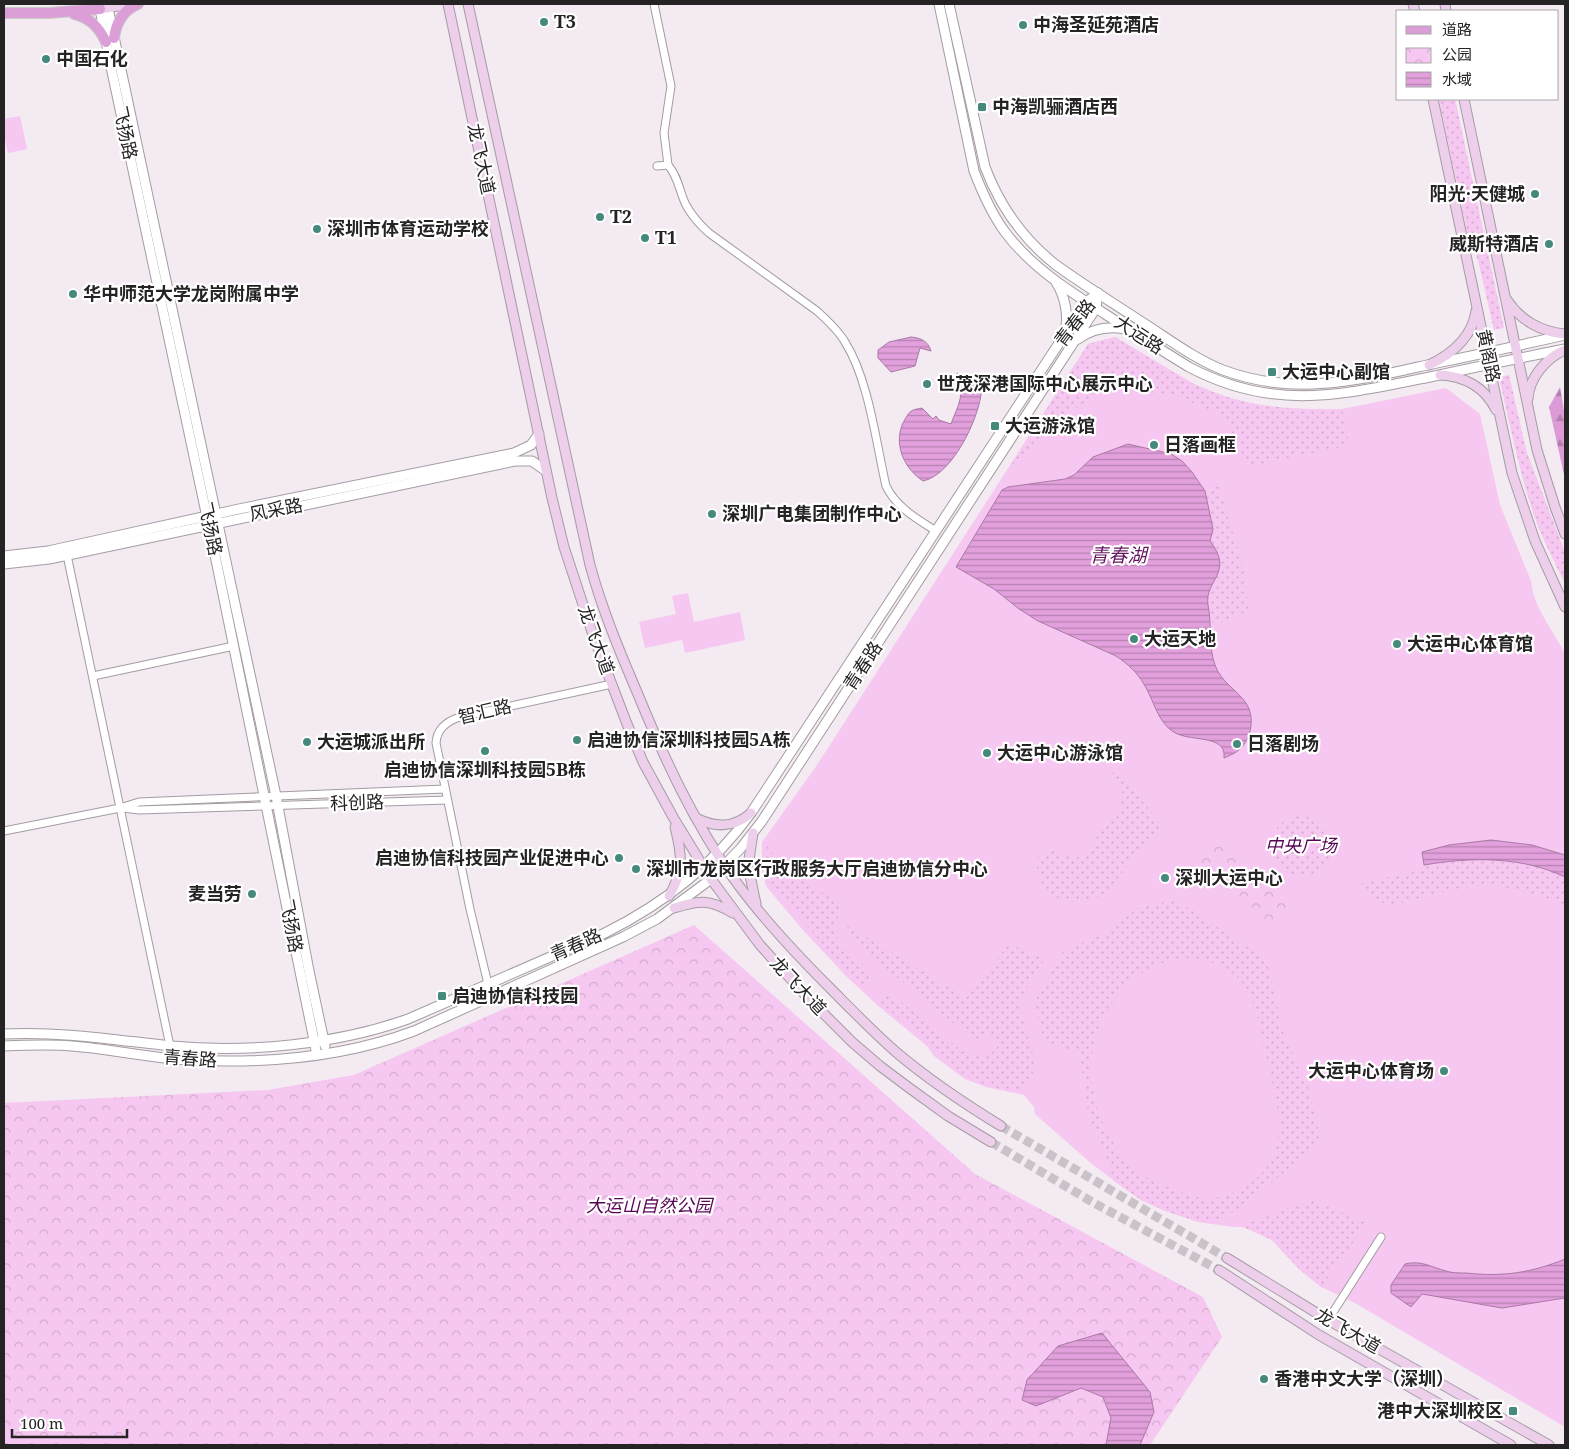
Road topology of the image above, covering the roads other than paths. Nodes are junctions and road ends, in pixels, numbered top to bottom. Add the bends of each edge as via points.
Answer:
1 (129, 4) edge
2 (138, 4) edge
3 (448, 4) edge
4 (468, 4) edge
5 (654, 4) edge
6 (939, 4) edge
7 (949, 4) edge
8 (104, 6) edge
9 (68, 12) junction
10 (4, 13) edge
11 (110, 40) junction
12 (1433, 100) edge
13 (1464, 100) edge
14 (668, 165) junction
15 (657, 166) dead end
16 (1054, 280) junction
17 (1098, 294) junction
18 (1505, 296) junction
19 (1086, 302) junction
20 (1477, 306) junction
21 (1096, 308) junction
22 (1133, 332) junction
23 (1065, 334) junction
24 (1565, 334) edge
25 (1075, 341) junction
26 (1515, 346) junction
27 (1565, 349) edge
28 (1487, 352) junction
29 (1518, 358) junction
30 (1489, 364) junction
31 (1429, 365) junction
32 (1440, 375) junction
33 (1528, 407) junction
34 (1501, 419) junction
35 (539, 434) junction
36 (546, 471) junction
37 (212, 519) junction
38 (936, 531) junction
39 (1565, 534) edge
40 (67, 555) junction
41 (4, 556) edge
42 (4, 564) edge
43 (1565, 607) edge
44 (234, 646) junction
45 (93, 676) junction
46 (612, 684) junction
47 (445, 790) junction
48 (447, 800) junction
49 (266, 801) junction
50 (276, 801) junction
51 (120, 808) junction
52 (751, 813) junction
53 (673, 817) junction
54 (695, 817) junction
55 (4, 831) edge
56 (753, 833) junction
57 (718, 853) junction
58 (726, 865) junction
59 (704, 868) junction
60 (711, 879) junction
61 (669, 896) junction
62 (674, 908) junction
63 (758, 909) junction
64 (737, 915) junction
65 (488, 984) junction
66 (4, 1034) edge
67 (319, 1041) junction
68 (4, 1046) edge
69 (170, 1046) junction
70 (322, 1055) junction
71 (1001, 1126) tunnel mouth
72 (991, 1142) tunnel mouth
73 (1381, 1237) dead end
74 (1227, 1258) tunnel mouth
75 (1219, 1270) tunnel mouth
76 (1328, 1320) junction
77 (1511, 1445) edge
78 (1549, 1445) edge

1 - 8 main road
2 - 11 main road via 121,17
3 - 35 main road, 龙飞大道
4 - 54 main road, 龙飞大道 via 595,581 613,636 645,712
5 - 14 street via 671,86 664,133
6 - 16 street, 大运路 via 968,149 982,193 1006,233
7 - 17 street, 大运路 via 980,148 1000,202 1012,221 1041,253
8 - 9 main road
8 - 11 street, 飞扬路
9 - 10 main road
9 - 11 main road via 86,18
11 - 37 street, 飞扬路
12 - 20 main road, 黄阁路
13 - 18 main road, 黄阁路
14 - 15 street
14 - 38 street via 675,174 686,205 709,233 832,324 858,368 886,486 892,498
16 - 19 street, 大运路
16 - 23 street via 1065,306
17 - 19 street, 青春路
17 - 21 street, 青春路
17 - 31 street, 大运路 via 1204,360 1262,381 1330,384
18 - 24 main road via 1513,308 1532,324
18 - 26 main road, 黄阁路
19 - 21 street, 大运路
19 - 23 street, 青春路
20 - 28 main road, 黄阁路
20 - 31 main road via 1465,338 1444,358
21 - 22 street, 大运路
21 - 25 street, 青春路
22 - 25 street via 1107,328 1090,332
22 - 32 street, 大运路 via 1208,377 1266,394 1331,396
23 - 38 street, 青春路
24 - 26 street, 大运路
25 - 56 street, 青春路
26 - 28 street, 大运路
26 - 29 main road, 黄阁路
27 - 29 street, 大运路
27 - 33 main road via 1551,358 1537,375
28 - 30 main road, 黄阁路
28 - 31 street, 大运路
29 - 30 street, 大运路
29 - 33 main road, 黄阁路
30 - 32 street, 大运路
30 - 34 main road, 黄阁路
32 - 34 main road via 1460,378 1480,389 1495,406
33 - 39 main road, 黄阁路 via 1545,478
34 - 43 main road, 黄阁路 via 1522,506
35 - 36 main road, 龙飞大道
35 - 37 street, 风采路 via 531,445 514,453
36 - 37 street, 风采路 via 532,461 515,461
36 - 46 main road, 龙飞大道 via 573,575
37 - 40 street, 风采路
37 - 41 street, 风采路 via 48,551
37 - 44 street, 飞扬路
37 - 50 street, 飞扬路
38 - 52 street, 青春路
40 - 42 street, 风采路
40 - 45 street
44 - 45 street
44 - 49 street, 飞扬路
45 - 51 street
46 - 47 street, 智汇路 via 447,722 439,731 436,743
46 - 53 main road, 龙飞大道 via 643,762
47 - 48 street, 智汇路
47 - 50 street
48 - 50 street, 科创路
48 - 65 street, 智汇路
49 - 50 street, 科创路
49 - 51 street, 科创路 via 139,802
49 - 67 street, 飞扬路
50 - 67 street, 飞扬路
51 - 55 street, 科创路
51 - 69 street
52 - 54 main road via 736,823 722,826
52 - 57 street, 青春路
53 - 59 main road, 龙飞大道
53 - 61 main road via 681,861 676,884
54 - 57 main road, 龙飞大道
56 - 58 street, 青春路
56 - 63 main road via 748,866
57 - 58 main road, 龙飞大道
57 - 59 street, 青春路
58 - 60 street, 青春路
58 - 63 main road, 龙飞大道
59 - 60 main road, 龙飞大道
59 - 61 street, 青春路
60 - 62 street, 青春路
60 - 64 main road, 龙飞大道
61 - 65 street, 青春路 via 605,933
62 - 64 main road via 707,901
62 - 70 street, 青春路 via 623,937 414,1030 365,1047
63 - 71 main road, 龙飞大道 via 806,963 896,1053 959,1100
64 - 72 main road, 龙飞大道 via 760,945 852,1042 948,1116
65 - 67 street, 青春路 via 388,1026
66 - 69 street, 青春路 via 92,1037
67 - 69 street, 青春路 via 237,1048
67 - 70 street, 飞扬路
68 - 70 street, 青春路 via 70,1046 197,1060 268,1061
73 - 76 street
74 - 76 main road, 龙飞大道
75 - 77 main road, 龙飞大道 via 1318,1334
76 - 78 main road, 龙飞大道

